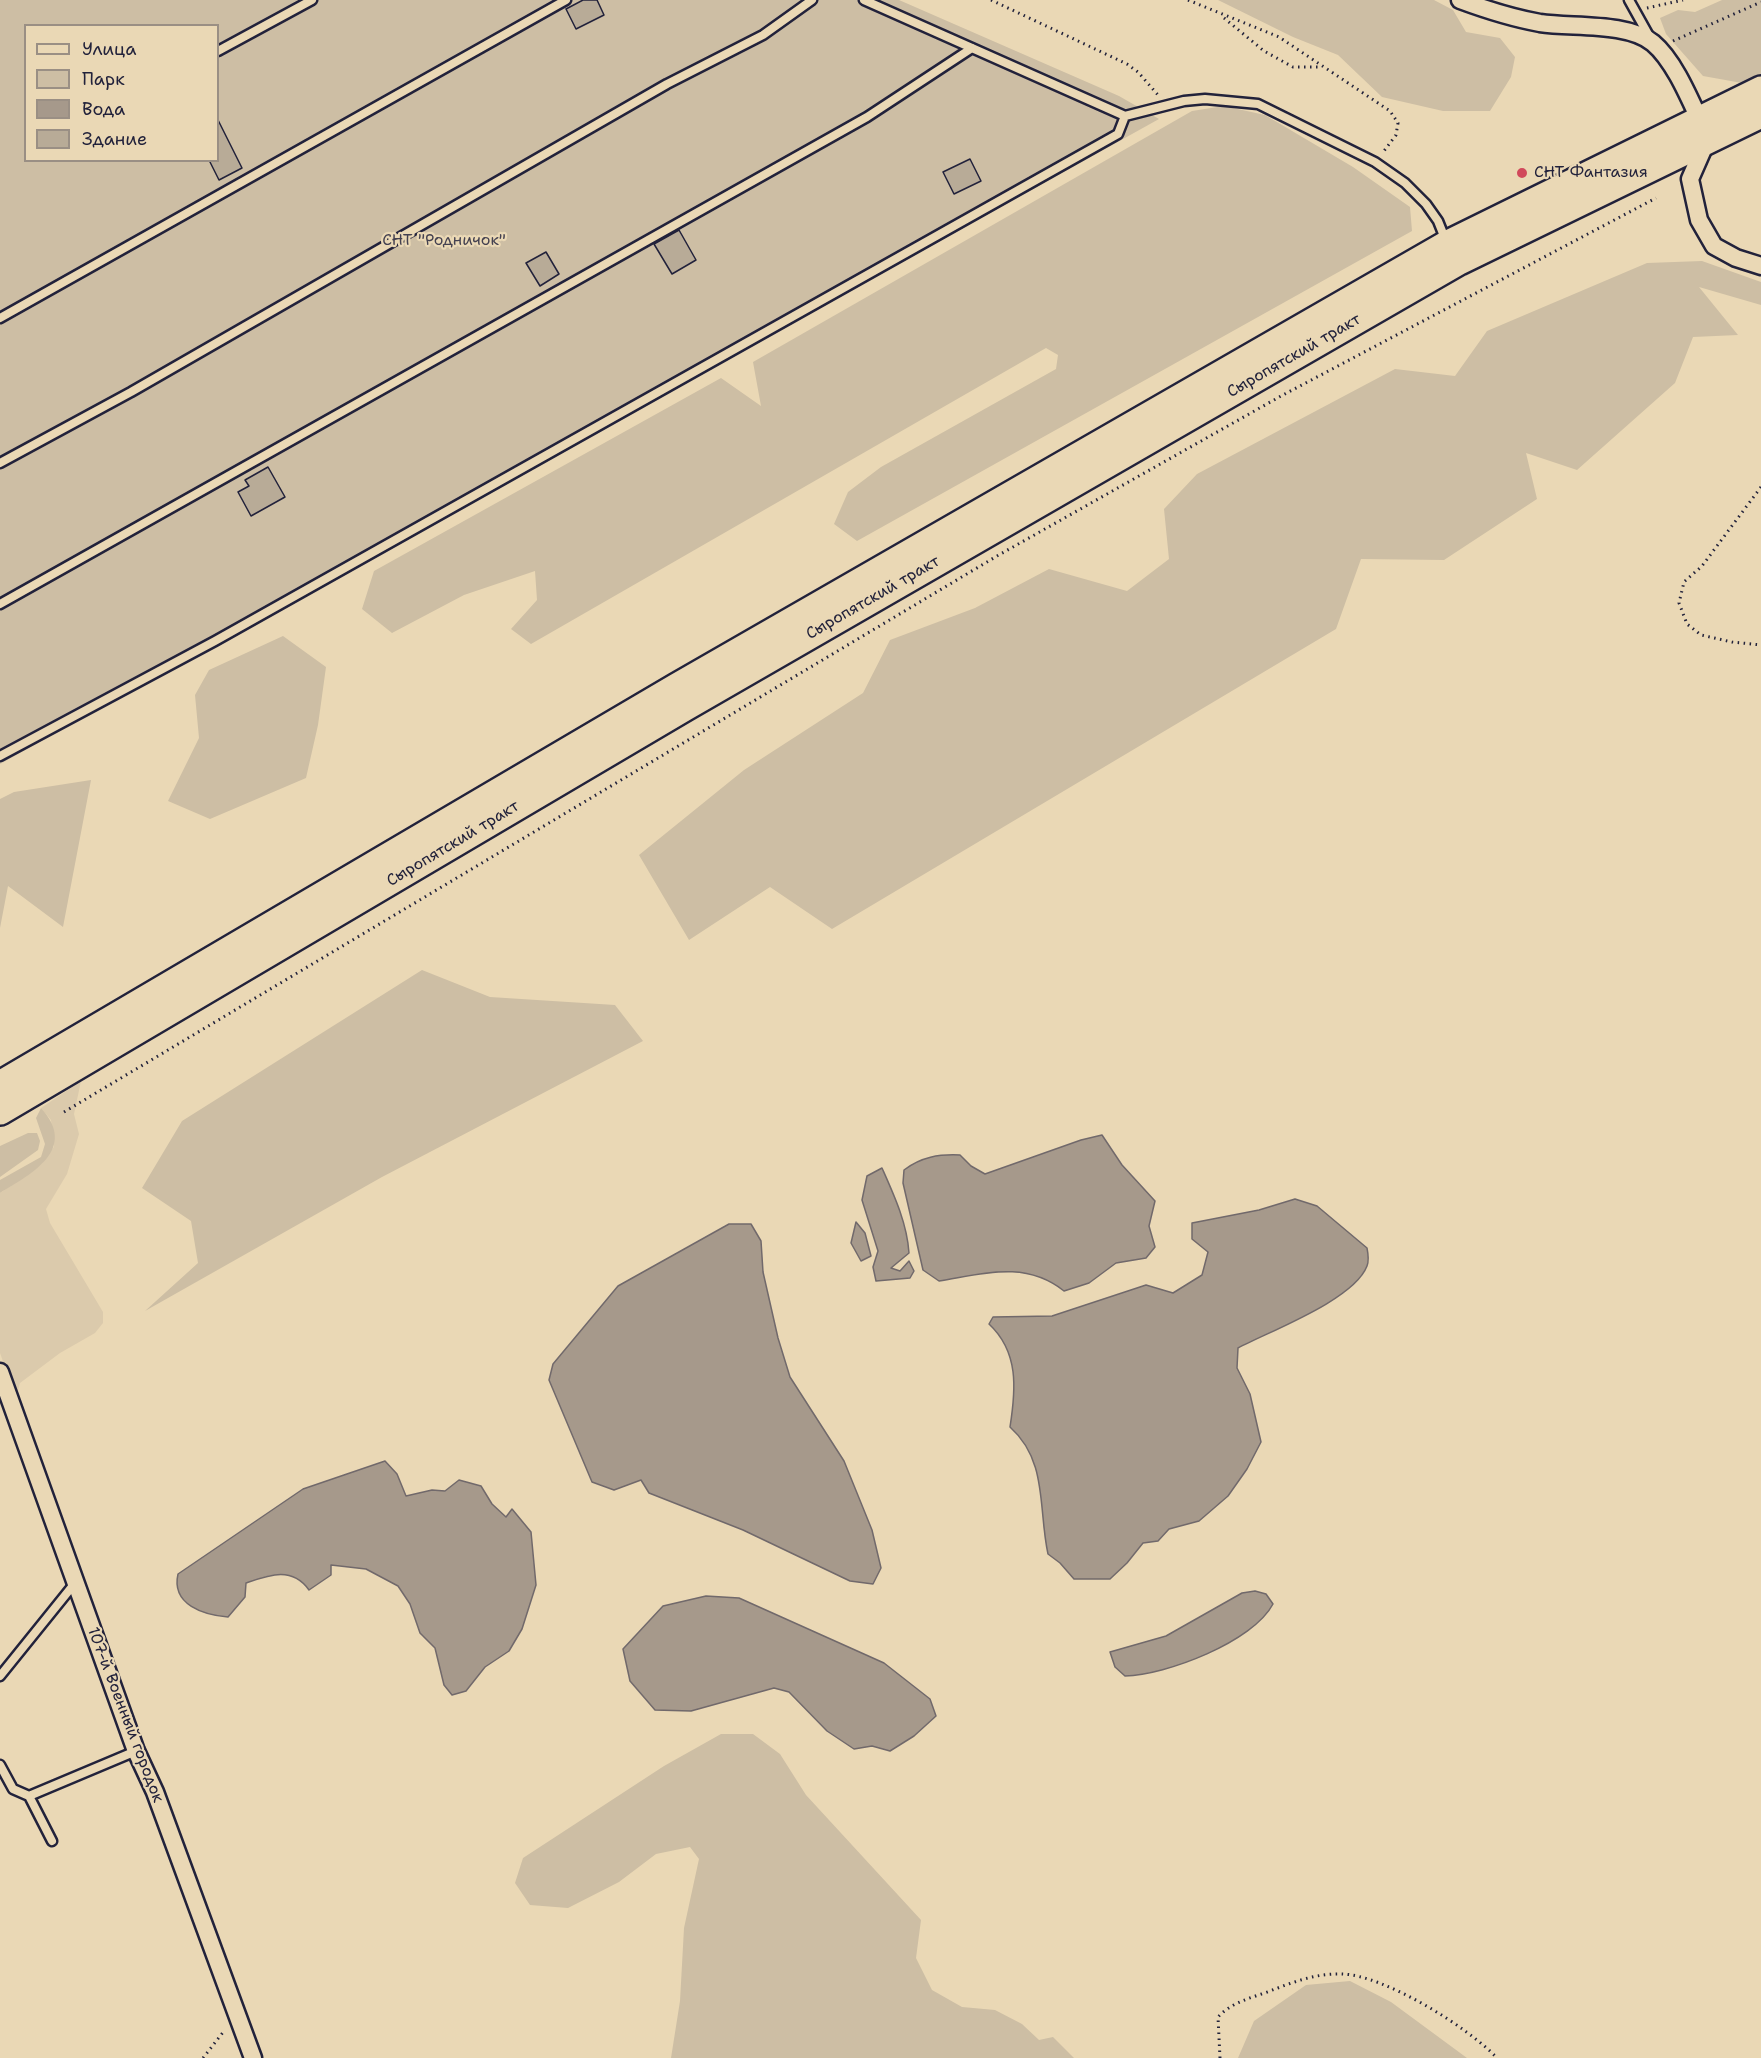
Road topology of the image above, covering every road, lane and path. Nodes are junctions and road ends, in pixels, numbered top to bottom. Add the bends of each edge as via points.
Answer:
1 (312, 0) edge
2 (566, 0) edge
3 (812, 0) edge
4 (864, 0) edge
5 (991, 0) edge
6 (1188, 0) edge
7 (1460, 0) edge
8 (1629, 0) edge
9 (1683, 0) edge
10 (1761, 2) edge
11 (1635, 11) junction
12 (1220, 14) junction
13 (1655, 45) junction
14 (972, 48) junction
15 (219, 50) edge
16 (1323, 67) junction
17 (1761, 90) edge
18 (1166, 106) junction
19 (1761, 114) edge
20 (1125, 116) junction
21 (1703, 129) junction
22 (1375, 162) junction
23 (1656, 198) dead end
24 (1448, 244) junction
25 (1761, 266) edge
26 (0, 318) edge
27 (0, 463) edge
28 (1761, 487) edge
29 (0, 604) edge
30 (1761, 645) edge
31 (0, 756) edge
32 (0, 1085) edge
33 (0, 1111) edge
34 (64, 1112) dead end
35 (0, 1372) edge
36 (75, 1582) junction
37 (0, 1676) edge
38 (136, 1751) junction
39 (0, 1765) edge
40 (29, 1796) junction
41 (52, 1842) dead end
42 (238, 2014) junction
43 (203, 2058) edge
44 (253, 2058) edge
45 (1220, 2058) edge
46 (1497, 2058) edge

1 - 15 lane
2 - 26 lane
3 - 27 lane via 763,35 667,84
4 - 14 lane
5 - 18 path via 1127,64
6 - 12 path
7 - 13 street via 1498,14 1542,23 1638,34
8 - 11 lane
9 - 11 path
10 - 13 path
11 - 13 lane
12 - 16 path via 1279,37
12 - 16 path via 1264,51 1293,67
13 - 21 street via 1665,56
14 - 20 lane
14 - 29 lane via 856,123
16 - 22 path via 1390,111 1398,123 1396,135
17 - 21 main road, Сыропятский тракт
18 - 20 lane
18 - 22 lane via 1205,99 1258,104
19 - 21 main road, Сыропятский тракт
20 - 31 lane via 1118,134 215,641
21 - 24 main road, Сыропятский тракт
21 - 25 street via 1690,179 1699,220 1714,246
21 - 33 main road, Сыропятский тракт via 1459,261 684,707
22 - 24 lane via 1426,204
23 - 34 path via 1281,396 1028,539
24 - 32 main road, Сыропятский тракт via 676,687
28 - 30 path via 1702,566 1684,582 1679,603 1687,624 1701,635
35 - 36 street, 107-й Военный городок
36 - 37 lane
36 - 38 street, 107-й Военный городок
38 - 40 lane
38 - 42 street, 107-й Военный городок
39 - 40 lane via 13,1790
40 - 41 lane
42 - 43 path
42 - 44 street, 107-й Военный городок
45 - 46 path via 1218,2017 1229,2006 1302,1979 1340,1974 1368,1977 1437,2013

